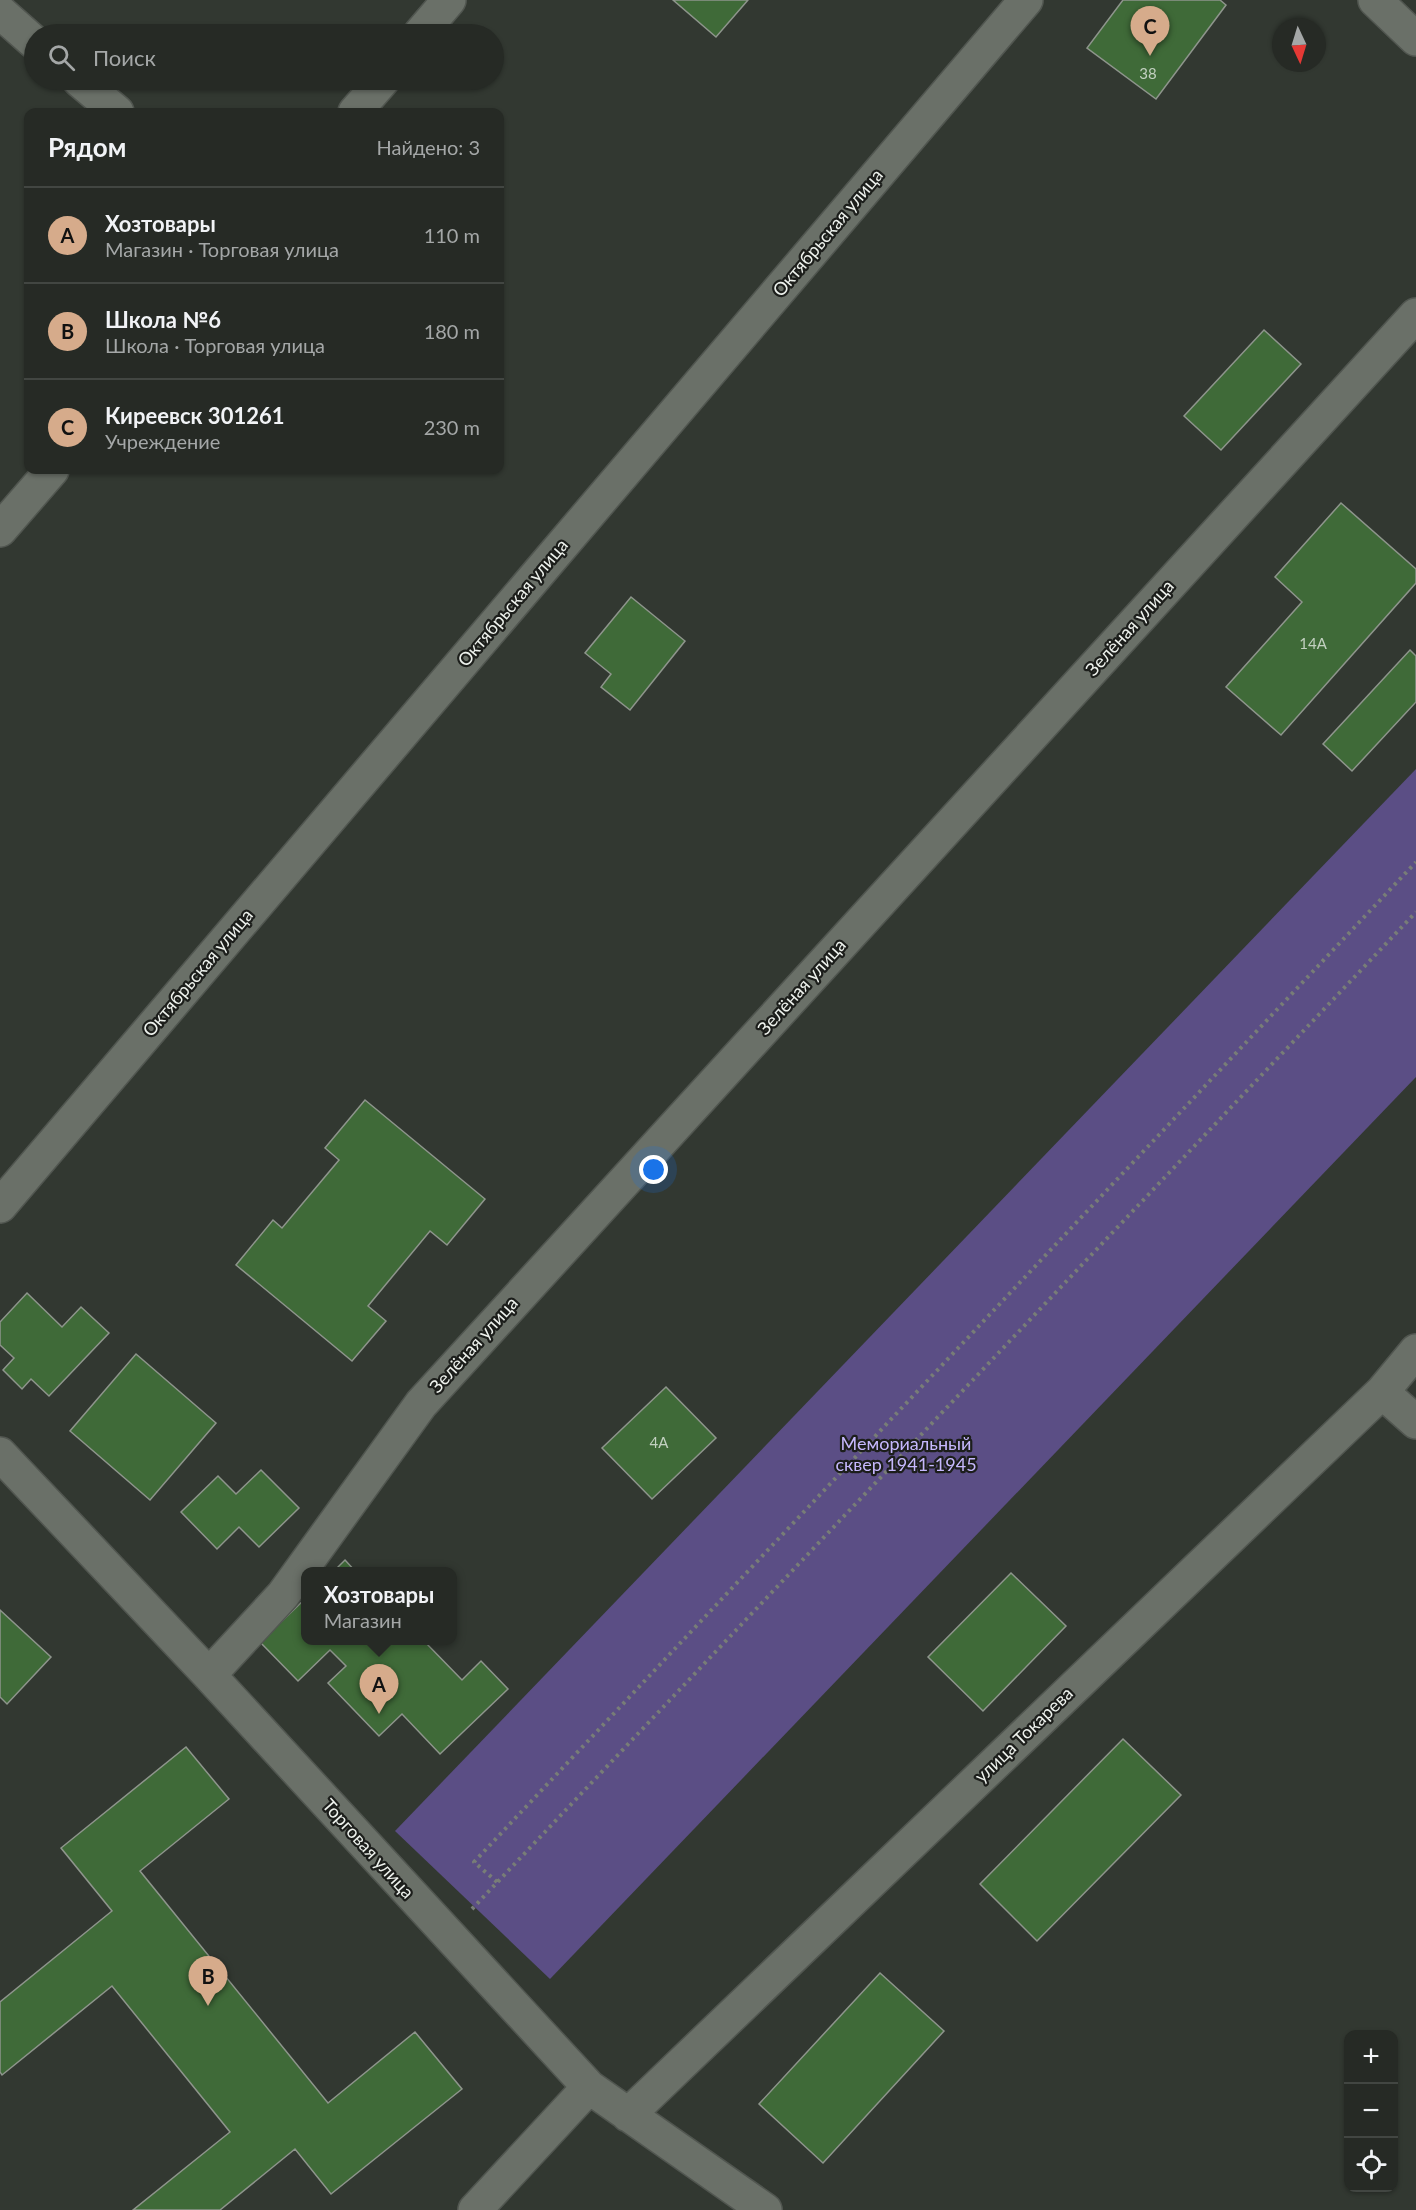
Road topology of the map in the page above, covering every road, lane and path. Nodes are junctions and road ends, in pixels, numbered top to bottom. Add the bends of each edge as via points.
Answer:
1 (449, 0) edge
2 (1026, 0) edge
3 (1375, 0) edge
4 (0, 12) edge
5 (429, 24) edge
6 (24, 33) edge
7 (1416, 39) edge
8 (91, 90) edge
9 (374, 90) edge
10 (112, 108) edge
11 (358, 108) edge
12 (1416, 315) edge
13 (49, 474) edge
14 (0, 530) edge
15 (1416, 862) edge
16 (1416, 912) edge
17 (0, 1206) edge
18 (1416, 1351) edge
19 (1382, 1392) junction
20 (1416, 1422) edge
21 (0, 1454) edge
22 (303, 1567) edge
23 (301, 1570) edge
24 (209, 1675) junction
25 (589, 2087) junction
26 (628, 2115) junction
27 (474, 2210) edge
28 (765, 2210) edge

1 - 5 street
2 - 17 street, Октябрьская улица
3 - 7 street
4 - 6 street
8 - 10 street
9 - 11 street
12 - 22 street, Зелёная улица via 421,1404
13 - 14 street
15 - 16 path via 474,1862 497,1882
18 - 19 street, улица Токарева
19 - 20 street
19 - 26 street, улица Токарева
21 - 24 street, Торговая улица
23 - 24 street, Зелёная улица
24 - 25 street, Торговая улица
25 - 26 street, Торговая улица
25 - 27 street
26 - 28 street, Торговая улица

